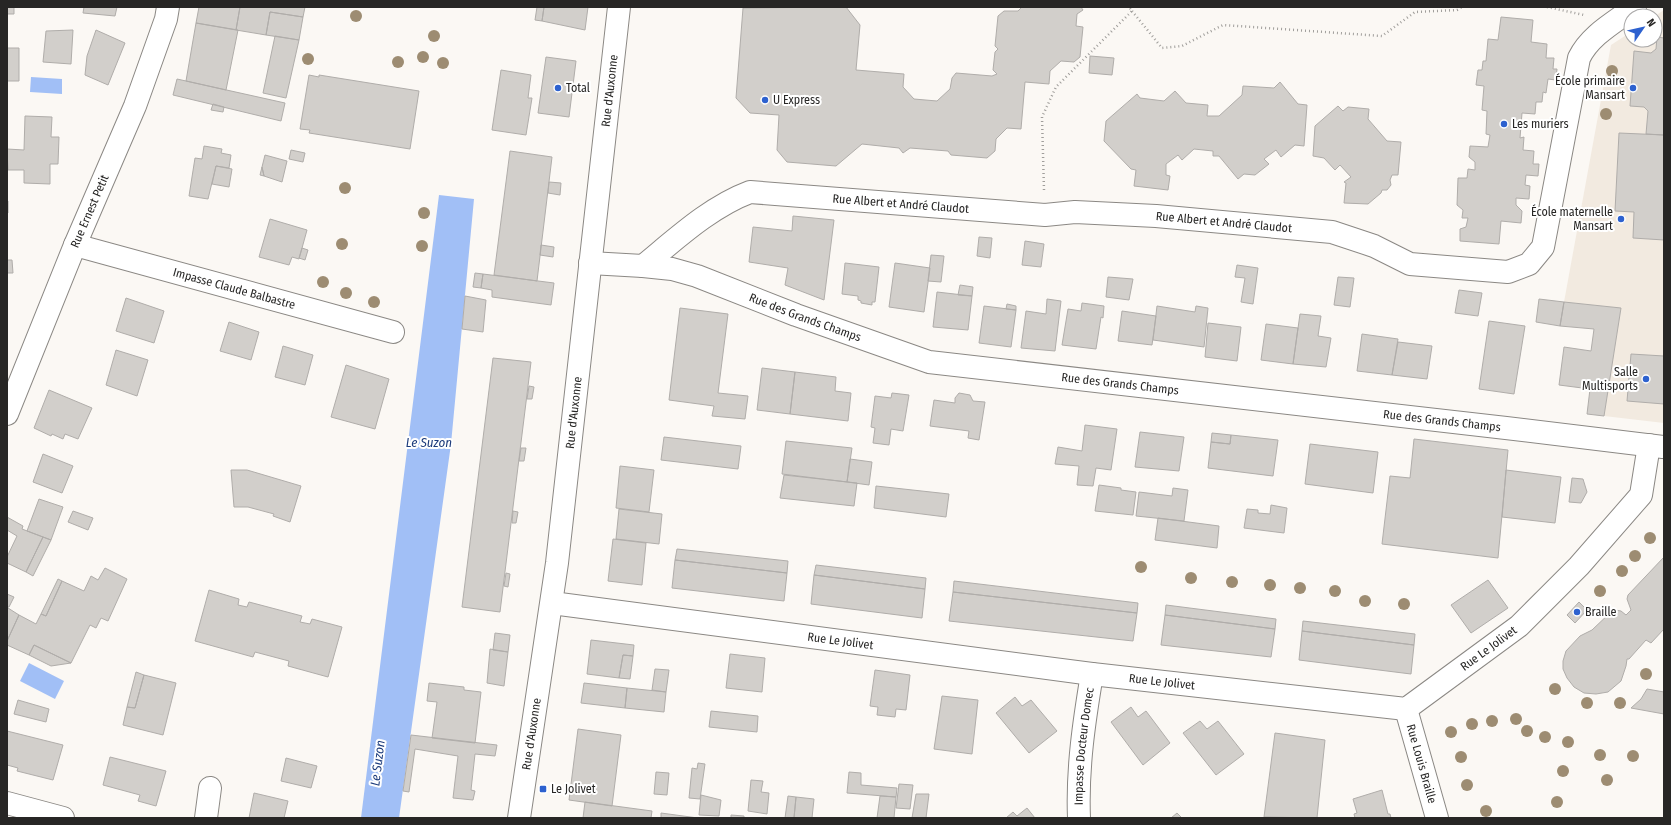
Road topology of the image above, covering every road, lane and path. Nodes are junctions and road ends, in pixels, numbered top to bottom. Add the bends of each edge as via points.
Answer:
1 (168, 7) edge
2 (619, 7) edge
3 (1129, 7) edge
4 (1462, 7) edge
5 (1635, 7) edge
6 (1132, 11) junction
7 (1044, 215) junction
8 (660, 237) dead end
9 (75, 245) junction
10 (590, 262) junction
11 (643, 266) junction
12 (393, 332) dead end
13 (9, 406) edge
14 (1656, 446) edge
15 (552, 603) junction
16 (1092, 674) junction
17 (1406, 709) junction
18 (210, 788) dead end
19 (7, 803) edge
20 (63, 818) edge
21 (206, 818) edge
22 (519, 818) edge
23 (1079, 818) edge
24 (1437, 818) edge

1 - 9 street, Rue Ernest Petit via 135,106
2 - 10 street, Rue d'Auxonne
3 - 6 path
4 - 6 path via 1457,10 1415,12 1382,36 1223,25 1182,46 1162,48
5 - 7 street, Rue Albert et André Claudot via 1593,38 1578,58 1543,247 1529,264 1508,272 1410,264 1374,246 1332,232 1156,216 1075,212
6 - 7 path via 1056,87 1042,116
7 - 11 street, Rue Albert et André Claudot via 750,192 732,199
8 - 11 street
9 - 12 street, Impasse Claude Balbastre
9 - 13 street, Rue Ernest Petit
10 - 11 street, Rue des Grands Champs
10 - 15 street, Rue d'Auxonne
11 - 14 street, Rue des Grands Champs via 697,276 796,315 929,362
14 - 17 street, Rue Le Jolivet via 1641,495 1579,566 1519,626
15 - 16 street, Rue Le Jolivet
15 - 22 street, Rue d'Auxonne
16 - 17 street, Rue Le Jolivet
16 - 23 street, Impasse Docteur Domec via 1081,739
17 - 24 street, Rue Louis Braille
18 - 21 street
19 - 20 street

